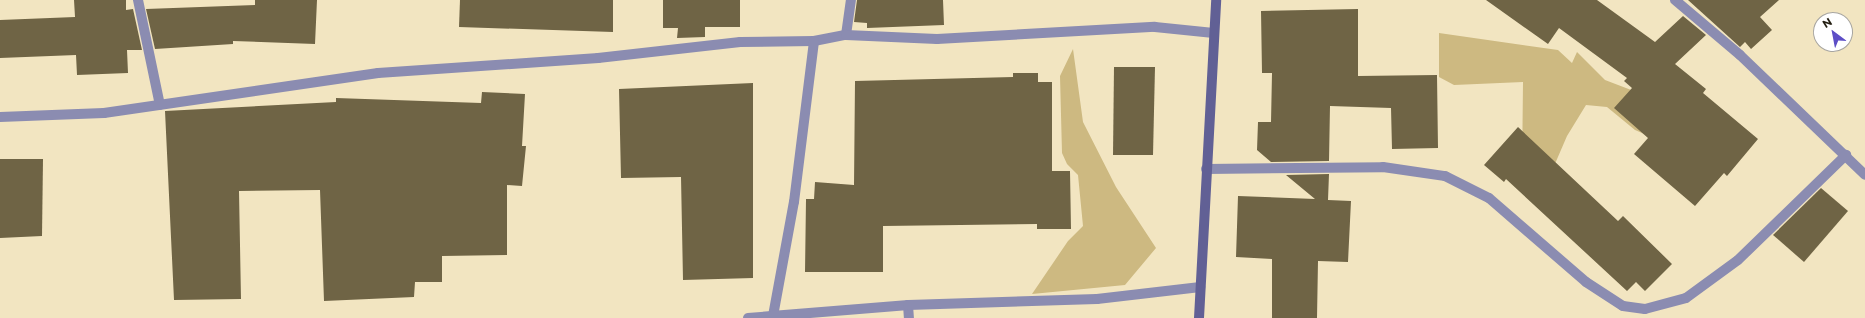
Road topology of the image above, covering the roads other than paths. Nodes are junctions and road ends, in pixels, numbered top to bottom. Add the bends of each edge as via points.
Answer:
1 (138, 0) edge
2 (851, 0) edge
3 (1216, 0) edge
4 (1675, 0) edge
5 (1214, 33) junction
6 (846, 35) junction
7 (814, 41) junction
8 (160, 105) junction
9 (0, 117) edge
10 (1846, 155) junction
11 (1206, 169) junction
12 (1865, 175) edge
13 (1200, 287) junction
14 (908, 305) junction
15 (773, 316) junction
16 (748, 318) edge
17 (909, 318) edge
18 (1199, 318) edge

1 - 8 street
2 - 6 street
3 - 5 street
4 - 10 street via 1740,55
5 - 6 street via 1155,27 937,39
5 - 11 street
6 - 7 street
7 - 8 street via 740,42 598,58 378,73
7 - 15 street via 794,202
8 - 9 street via 104,113
10 - 11 street via 1738,260 1686,298 1645,309 1623,306 1586,282 1489,198 1445,176 1383,167
10 - 12 street
11 - 13 street
13 - 14 street via 1097,299
13 - 18 street
14 - 15 street
14 - 17 street
15 - 16 street

